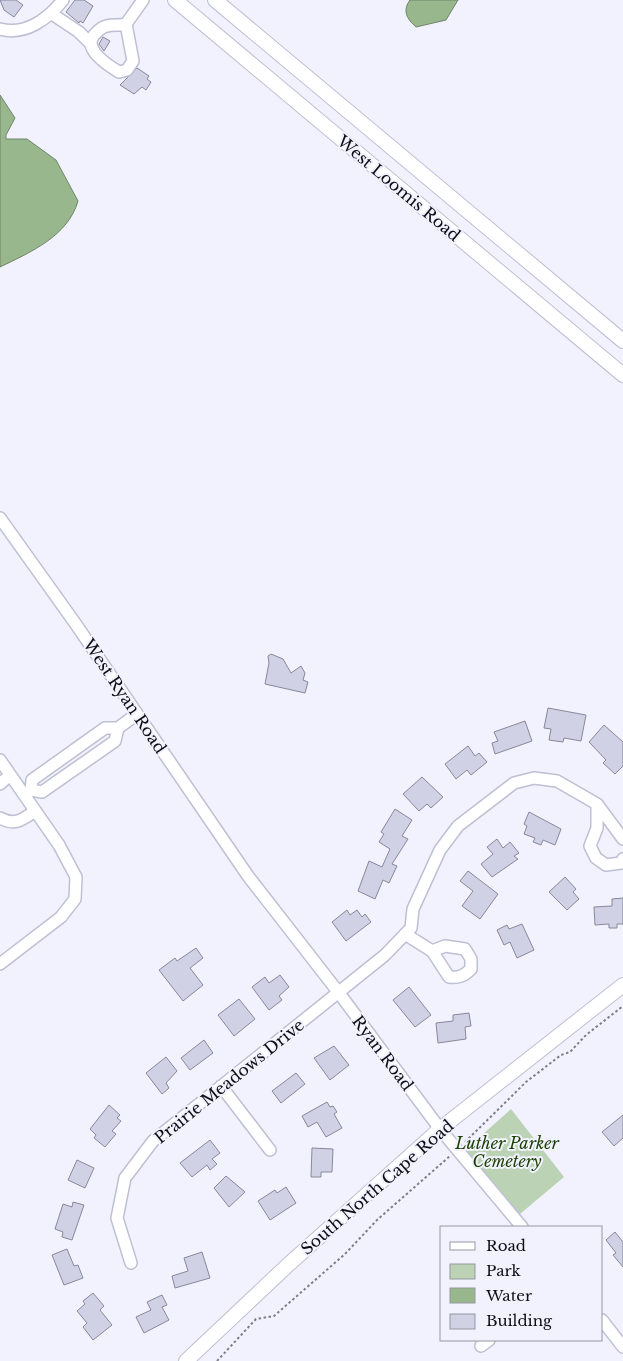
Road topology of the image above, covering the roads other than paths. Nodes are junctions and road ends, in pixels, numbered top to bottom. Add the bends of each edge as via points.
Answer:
1 (63, 0) edge
2 (143, 0) edge
3 (175, 0) edge
4 (215, 0) edge
5 (52, 14) junction
6 (126, 24) junction
7 (0, 29) edge
8 (91, 44) junction
9 (623, 341) edge
10 (623, 375) edge
11 (0, 518) edge
12 (137, 714) junction
13 (118, 728) junction
14 (0, 760) edge
15 (10, 776) junction
16 (0, 784) edge
17 (27, 793) junction
18 (597, 804) junction
19 (35, 811) junction
20 (0, 818) edge
21 (623, 840) edge
22 (623, 860) edge
23 (248, 876) joint
24 (405, 934) junction
25 (432, 951) dead end
26 (0, 964) edge
27 (623, 985) edge
28 (339, 993) junction
29 (221, 1086) junction
30 (440, 1129) junction
31 (270, 1150) dead end
32 (521, 1226) edge
33 (131, 1263) dead end
34 (603, 1321) edge
35 (623, 1347) edge
36 (186, 1361) edge

1 - 5 street
2 - 6 street
3 - 10 main road, West Loomis Road
4 - 9 main road, West Loomis Road
5 - 7 street via 17,31
5 - 8 street
6 - 8 street via 99,30
6 - 8 street via 133,61 126,70 120,72 109,66
11 - 12 street, West Ryan Road
12 - 13 street
12 - 23 street, West Ryan Road
13 - 17 street via 105,728 32,780
13 - 17 street via 115,741 42,792
14 - 15 street
15 - 16 street
15 - 17 street
17 - 19 street
18 - 21 street
18 - 22 street via 597,828 590,846 596,858 606,866
18 - 24 street via 557,781 534,778 514,783 458,826 440,850 413,909 411,928
19 - 20 street via 20,822 10,823
19 - 26 street via 60,845 76,877 75,899 61,917
23 - 28 street, Ryan Road
24 - 25 street
24 - 28 street, Prairie Meadows Drive
27 - 30 main road, South North Cape Road
28 - 29 street, Prairie Meadows Drive
28 - 30 street, Ryan Road
29 - 31 street
29 - 33 street, Prairie Meadows Drive via 153,1141 126,1178 117,1218
30 - 32 street, Ryan Road
30 - 36 main road, South North Cape Road
34 - 35 street

